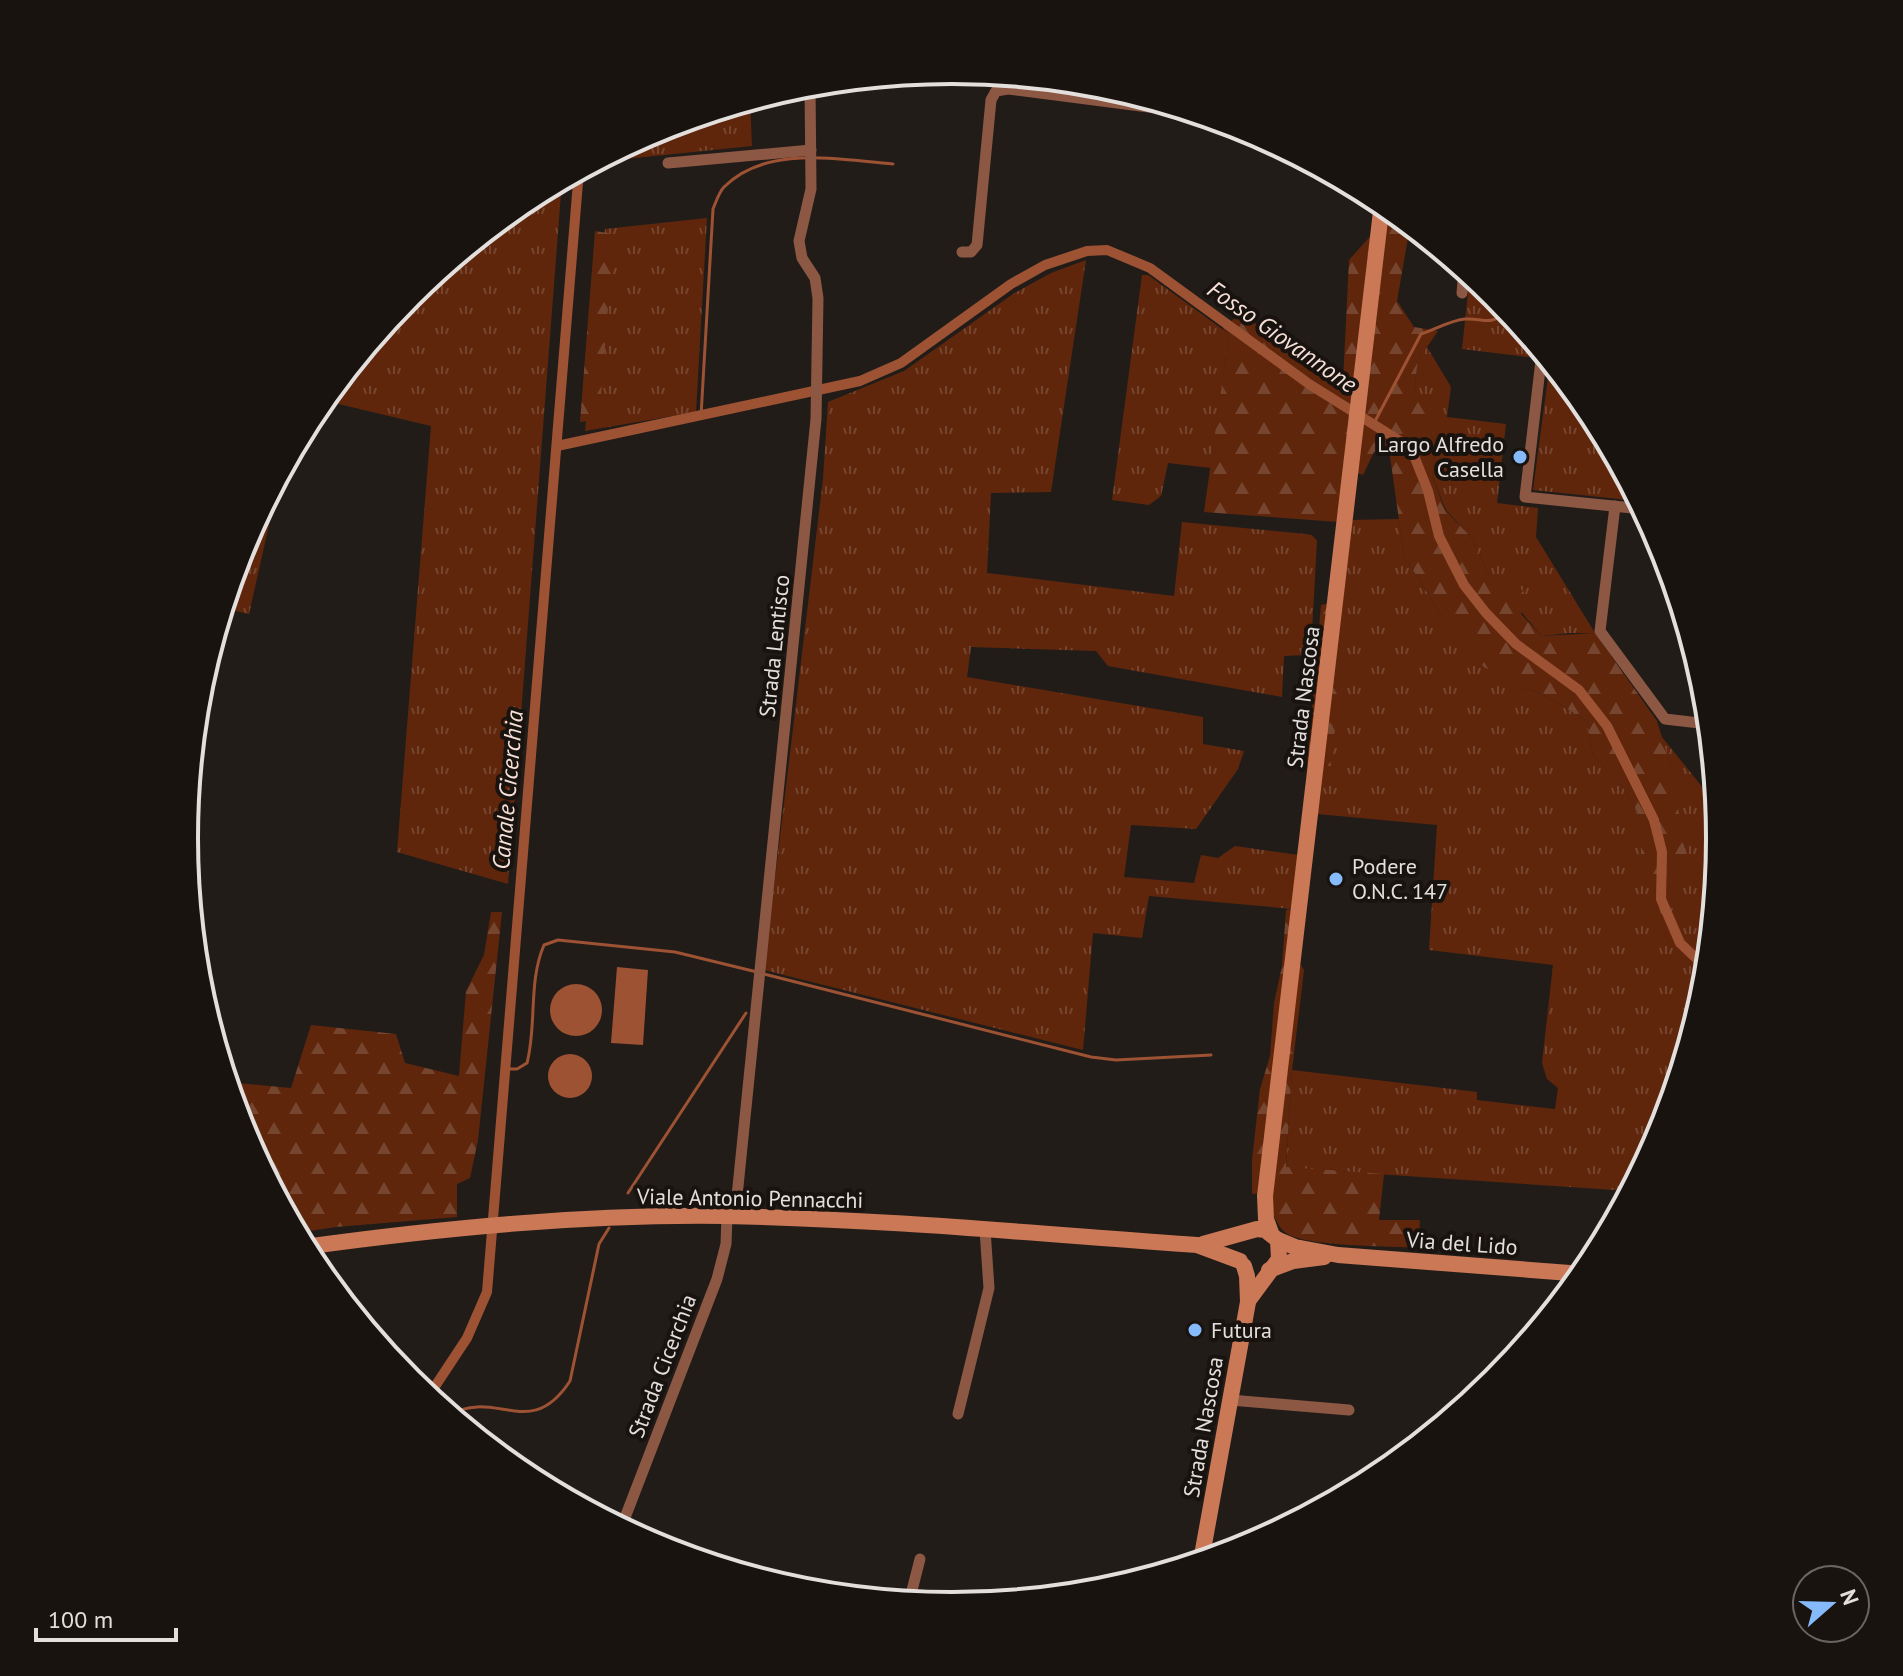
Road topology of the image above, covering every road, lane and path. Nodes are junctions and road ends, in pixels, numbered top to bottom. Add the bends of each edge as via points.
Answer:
1 (810, 97) edge
2 (1121, 104) edge
3 (811, 150) junction
4 (668, 163) dead end
5 (1381, 219) edge
6 (962, 252) dead end
7 (1463, 284) edge
8 (1462, 293) dead end
9 (1540, 367) edge
10 (1615, 506) junction
11 (1629, 508) edge
12 (1696, 723) edge
13 (1265, 1196) junction
14 (731, 1216) junction
15 (985, 1230) junction
16 (1247, 1234) junction
17 (1275, 1237) junction
18 (318, 1245) edge
19 (1197, 1245) junction
20 (1338, 1255) junction
21 (1242, 1263) junction
22 (1271, 1269) junction
23 (1567, 1273) edge
24 (1248, 1302) junction
25 (1230, 1400) junction
26 (1349, 1410) dead end
27 (958, 1414) dead end
28 (625, 1517) edge
29 (1203, 1549) edge
30 (920, 1559) dead end
31 (912, 1590) edge

1 - 3 street, Strada Lentisco
2 - 6 street via 996,91 977,245
3 - 4 street
3 - 14 street, Strada Lentisco via 810,202 799,241 817,289 817,404
5 - 13 main road, Strada Nascosa
7 - 8 street
9 - 10 street via 1525,497
10 - 11 street
10 - 12 street via 1600,631 1665,719
13 - 16 main road, Strada Nascosa
13 - 17 main road, Strada Nascosa via 1267,1226
14 - 15 main road, Viale Antonio Pennacchi
14 - 18 main road, Viale Antonio Pennacchi via 512,1224
14 - 28 street, Strada Cicerchia via 717,1279
15 - 19 main road, Viale Antonio Pennacchi
15 - 27 street via 988,1294
16 - 17 main road via 1257,1229
16 - 19 main road, Viale Antonio Pennacchi
16 - 21 main road via 1238,1247
17 - 20 main road, Via del Lido via 1295,1247
17 - 22 main road via 1279,1259
19 - 21 main road, Viale Antonio Pennacchi
20 - 22 main road, Via del Lido
20 - 23 main road, Via del Lido
21 - 22 main road via 1254,1271
21 - 24 main road, Strada Nascosa
22 - 24 main road, Strada Nascosa
24 - 25 main road, Strada Nascosa
25 - 26 street
25 - 29 main road, Strada Nascosa
30 - 31 street

